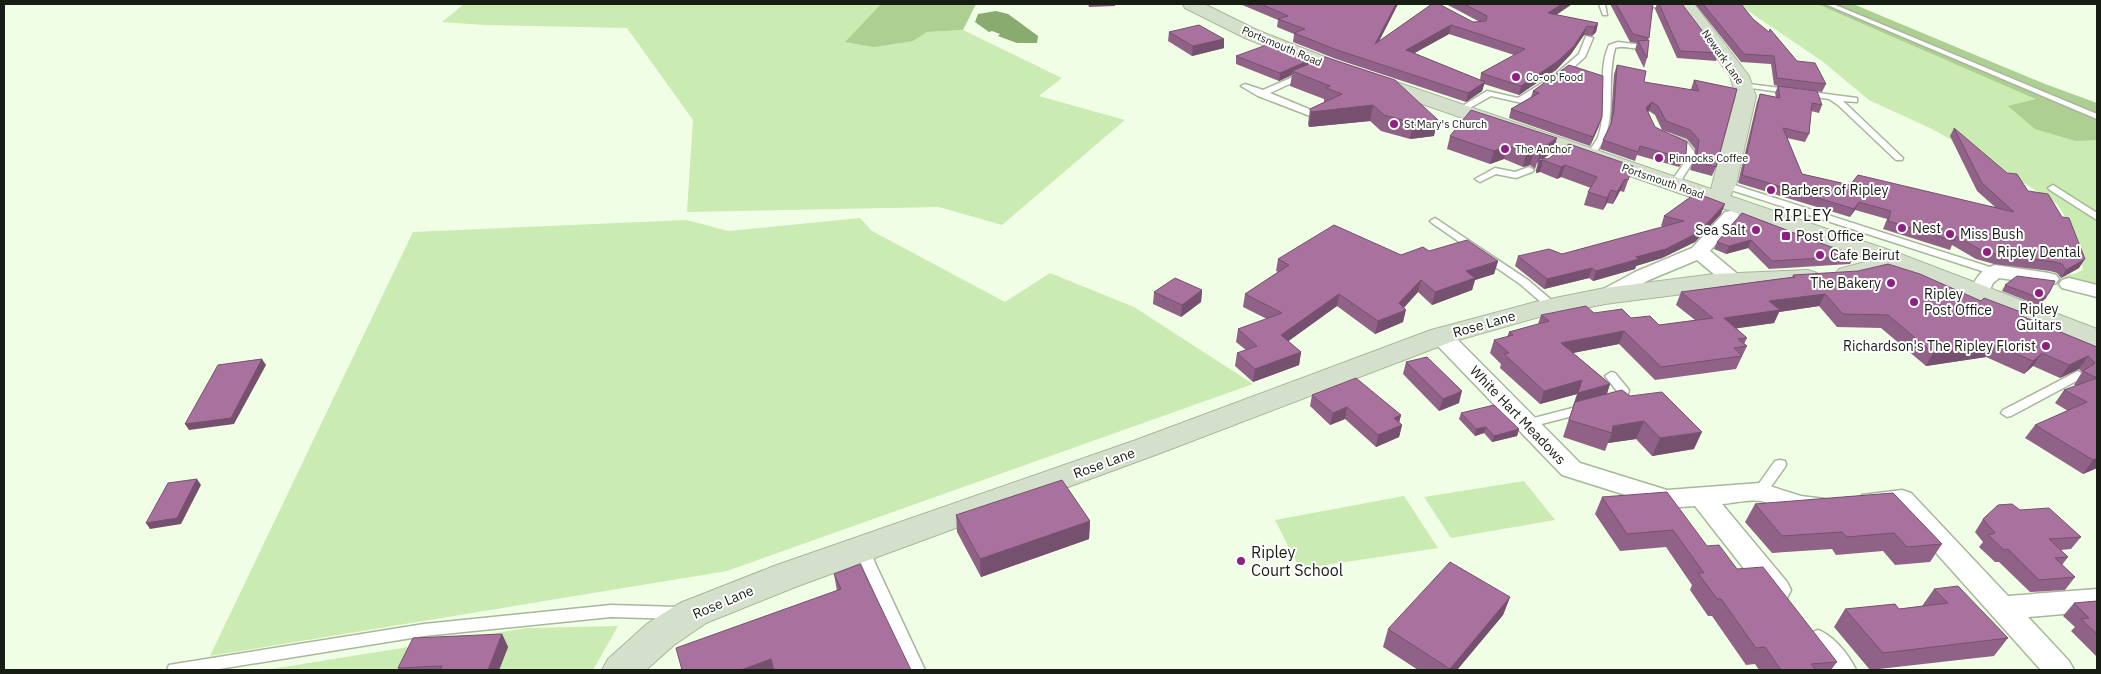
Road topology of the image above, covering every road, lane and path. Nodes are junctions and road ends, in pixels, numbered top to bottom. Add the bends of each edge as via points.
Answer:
1 (1191, 4) edge
2 (1602, 4) edge
3 (1643, 4) edge
4 (1828, 4) edge
5 (1686, 6) edge
6 (1606, 14) dead end
7 (1589, 38) edge
8 (1642, 47) edge
9 (1328, 65) junction
10 (1744, 85) junction
11 (1245, 86) dead end
12 (1261, 94) junction
13 (1830, 97) junction
14 (1854, 100) dead end
15 (1458, 111) junction
16 (1313, 114) edge
17 (2097, 117) edge
18 (1663, 136) edge
19 (1589, 156) junction
20 (1900, 158) dead end
21 (1529, 170) edge
22 (1480, 179) dead end
23 (1674, 185) junction
24 (2053, 188) dead end
25 (1723, 206) junction
26 (2097, 217) edge
27 (1435, 222) dead end
28 (1699, 252) junction
29 (1885, 266) junction
30 (2049, 279) edge
31 (1734, 281) junction
32 (1986, 282) junction
33 (2069, 284) dead end
34 (2097, 291) edge
35 (1605, 296) junction
36 (1552, 306) junction
37 (1441, 336) junction
38 (2097, 339) edge
39 (2078, 375) edge
40 (1611, 376) dead end
41 (2008, 413) dead end
42 (1526, 424) junction
43 (1780, 464) dead end
44 (1760, 492) junction
45 (1702, 497) junction
46 (864, 548) junction
47 (2097, 600) edge
48 (2002, 608) junction
49 (693, 613) junction
50 (175, 670) edge
51 (621, 670) edge
52 (918, 670) edge
53 (1841, 670) edge
54 (2059, 670) edge

1 - 9 main road, Portsmouth Road via 1258,37
2 - 6 lane
3 - 5 lane
4 - 17 lane
5 - 10 main road, Newark Lane
7 - 15 lane via 1582,55 1566,71 1519,101 1490,93
8 - 19 lane via 1618,44 1612,47 1606,78 1607,126 1597,149
9 - 12 lane
9 - 15 main road, Portsmouth Road
10 - 13 lane
10 - 25 main road, Newark Lane via 1746,96
11 - 12 lane
12 - 16 lane
13 - 14 lane
13 - 20 lane
15 - 19 main road, Portsmouth Road via 1564,151
18 - 23 lane via 1683,143 1691,153
19 - 23 main road, Portsmouth Road
21 - 22 lane via 1516,175 1495,171
23 - 25 main road, Portsmouth Road
24 - 26 lane
25 - 28 street, Rose Lane via 1714,236
25 - 29 main road, Portsmouth Road
25 - 32 lane
27 - 36 lane via 1524,282
28 - 31 street
28 - 35 street, Rose Lane
29 - 31 main road, Rose Lane via 1818,278
29 - 32 main road, Portsmouth Road
30 - 32 street via 2002,271
31 - 35 main road, Rose Lane via 1652,288
32 - 38 main road, Portsmouth Road
33 - 34 street
35 - 36 main road, Rose Lane
36 - 37 main road, Rose Lane
37 - 42 street, White Hart Meadows
37 - 46 main road, Rose Lane via 1147,447
39 - 41 lane
40 - 42 lane via 1623,390 1622,399
42 - 45 street, White Hart Meadows via 1571,469 1667,499
43 - 44 lane
44 - 45 street, White Hart Meadows
44 - 48 street, White Hart Meadows via 1800,505 1902,499
45 - 53 street
46 - 49 main road, Rose Lane
46 - 52 lane
47 - 48 street
48 - 54 street, White Hart Meadows
49 - 50 lane via 611,611 424,630
49 - 51 main road, Rose Lane via 661,634

